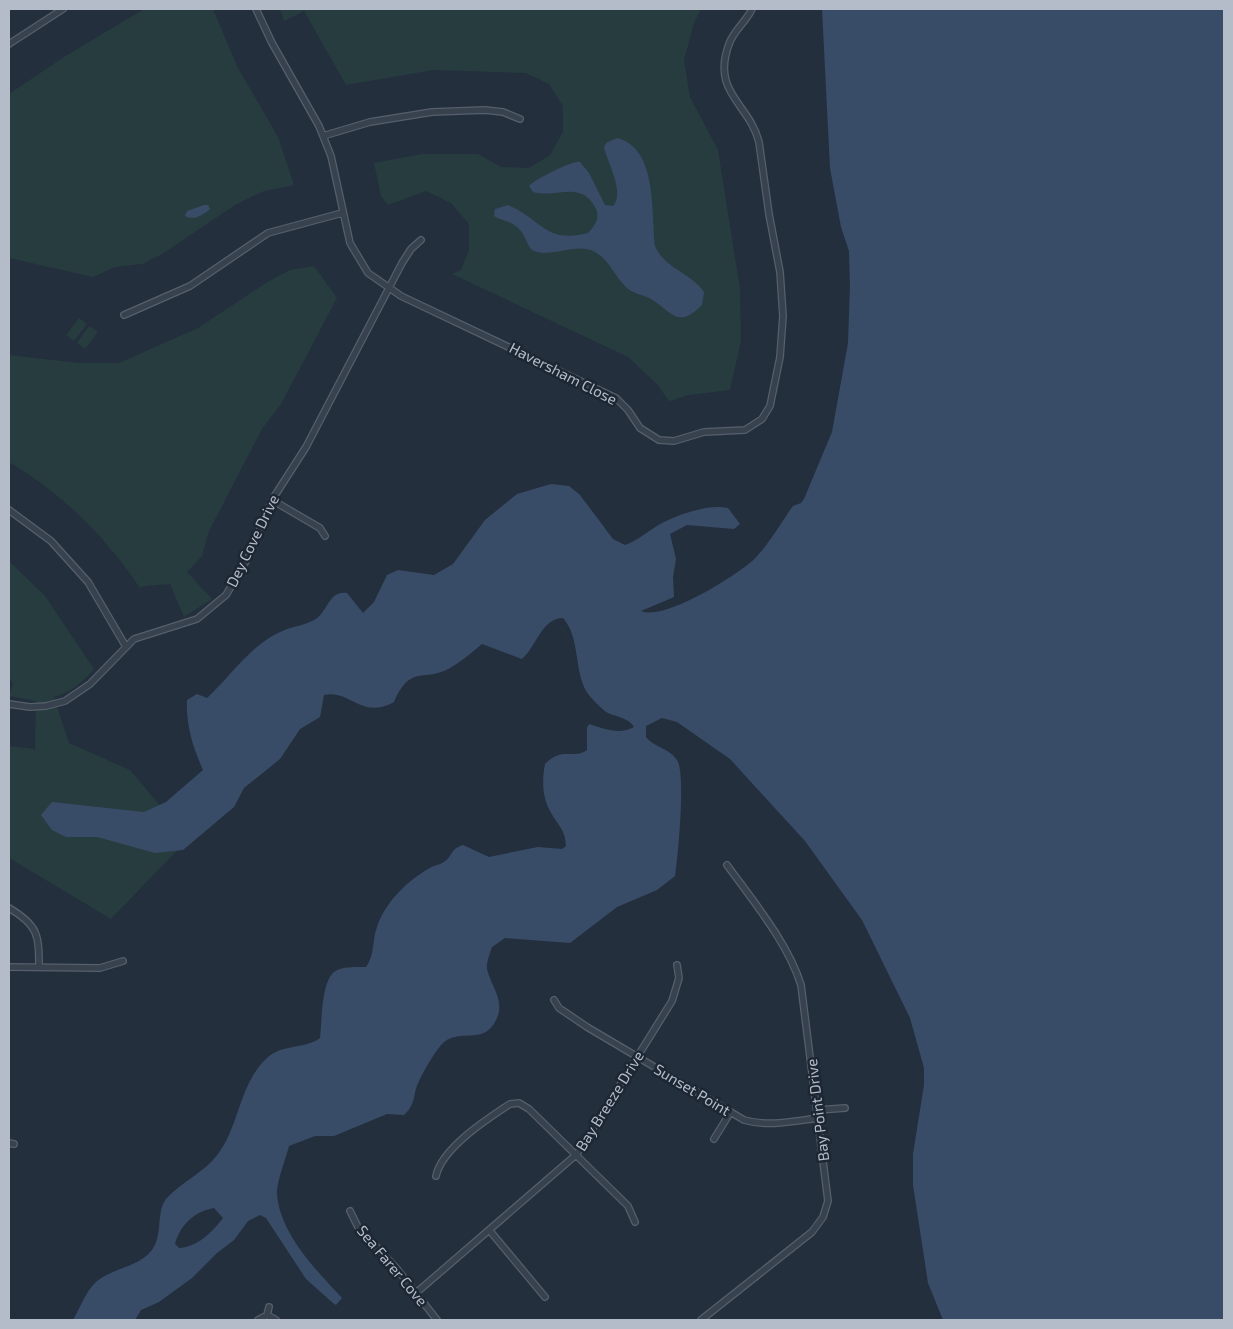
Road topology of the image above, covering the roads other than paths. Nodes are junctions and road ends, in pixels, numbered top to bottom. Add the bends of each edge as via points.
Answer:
1 (63, 9) edge
2 (256, 9) edge
3 (752, 9) edge
4 (9, 44) edge
5 (520, 120) dead end
6 (323, 136) junction
7 (342, 213) junction
8 (421, 240) dead end
9 (389, 289) junction
10 (124, 315) dead end
11 (272, 500) junction
12 (9, 510) edge
13 (325, 536) dead end
14 (126, 644) junction
15 (9, 704) edge
16 (727, 865) dead end
17 (9, 908) edge
18 (123, 961) dead end
19 (677, 965) dead end
20 (9, 967) edge
21 (40, 967) junction
22 (554, 1000) dead end
23 (638, 1057) junction
24 (844, 1108) dead end
25 (818, 1110) junction
26 (730, 1113) junction
27 (819, 1118) junction
28 (714, 1139) dead end
29 (577, 1154) junction
30 (436, 1176) dead end
31 (350, 1211) dead end
32 (636, 1222) dead end
33 (490, 1231) junction
34 (416, 1293) junction
35 (545, 1297) dead end
36 (269, 1308) dead end
37 (267, 1315) junction
38 (258, 1320) edge
39 (276, 1320) edge
40 (437, 1320) edge
41 (701, 1320) edge

1 - 4 street
2 - 6 street, Haversham Close
3 - 9 street, Haversham Close via 730,42 725,73 729,91 753,125 760,142 782,292 783,334 775,384 770,406 757,424 737,432 704,432 674,441 656,439 640,428 616,398
5 - 6 street via 494,111 432,112 370,122
6 - 7 street, Haversham Close via 335,174
7 - 9 street, Haversham Close via 355,255 368,273
7 - 10 street via 268,233 190,286
8 - 9 street, Dey Cove Drive via 411,250
9 - 11 street, Dey Cove Drive via 306,447
11 - 13 street via 320,528
11 - 14 street, Dey Cove Drive via 249,556 226,595 197,619 144,635
12 - 14 street via 51,541 88,582
14 - 15 street, Dey Cove Drive via 90,684 65,701 30,707
16 - 25 street, Bay Point Drive via 782,944 798,976 806,1008
17 - 21 street via 33,926 39,939
18 - 21 street via 100,968
19 - 23 street, Bay Breeze Drive via 679,978 672,1000
20 - 21 street
22 - 23 street, Sunset Point via 559,1008
23 - 26 street, Sunset Point
23 - 29 street, Bay Breeze Drive
24 - 25 street
25 - 27 street, Bay Point Drive
26 - 27 street, Sunset Point via 758,1124
26 - 28 street
27 - 41 street, Bay Point Drive via 828,1192 823,1217 812,1232
29 - 30 street via 529,1109 515,1103 448,1152 440,1162
29 - 32 street via 628,1206
29 - 33 street, Bay Breeze Drive
31 - 34 street, Sea Farer Cove via 358,1227
33 - 34 street, Bay Breeze Drive
33 - 35 street
34 - 40 street, Sea Farer Cove
36 - 37 street
37 - 38 street
37 - 39 street

